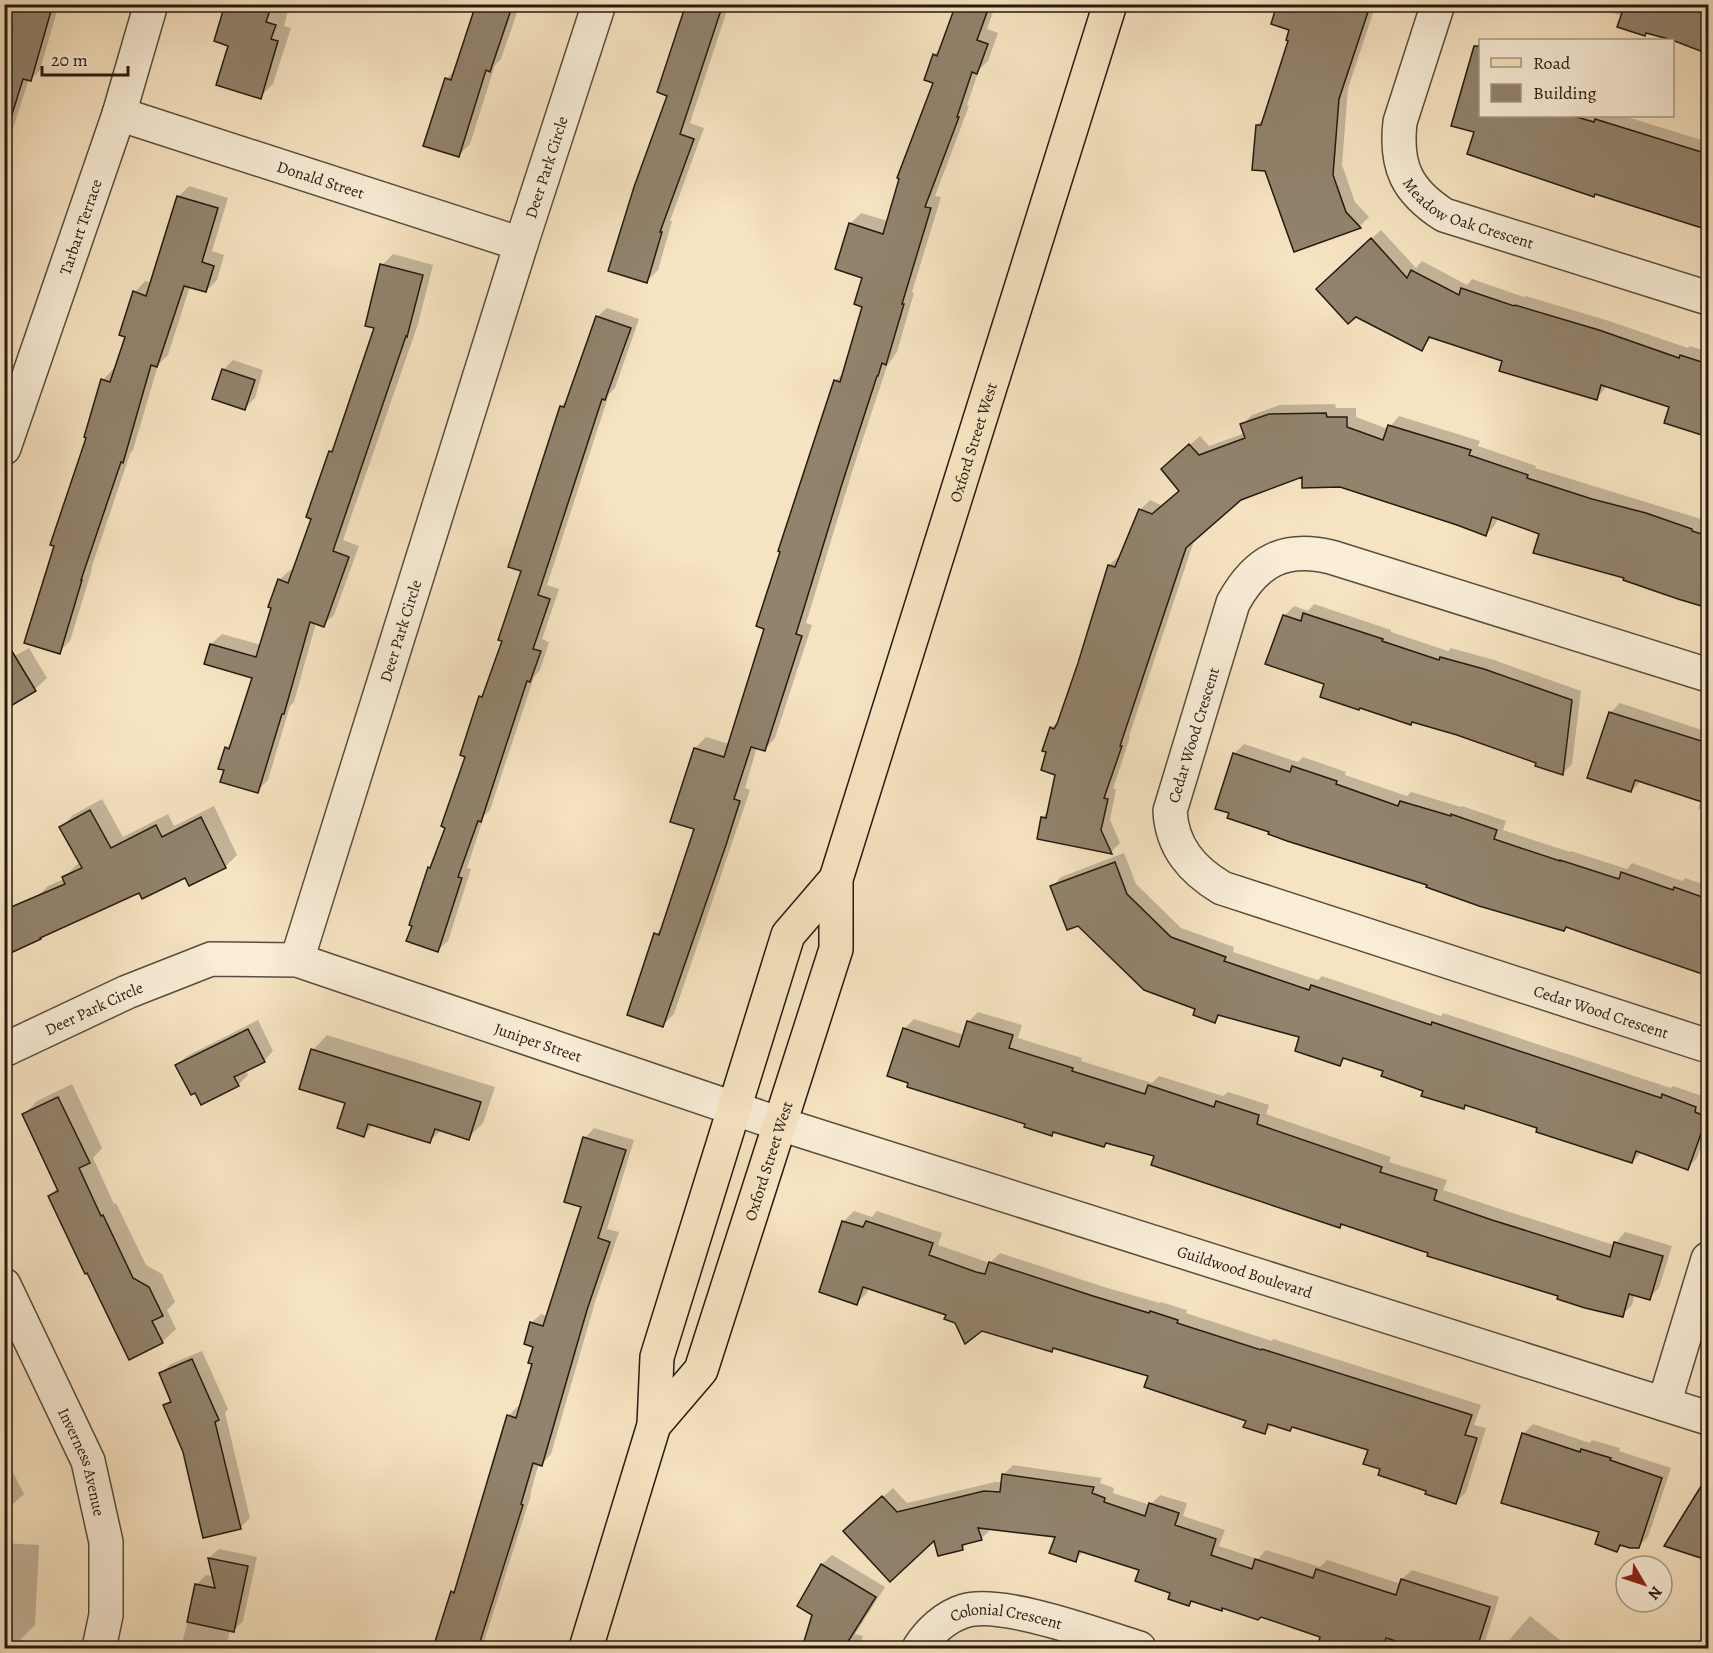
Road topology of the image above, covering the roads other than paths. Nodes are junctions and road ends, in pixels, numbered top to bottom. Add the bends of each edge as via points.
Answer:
1 (151, 4) edge
2 (599, 4) edge
3 (1110, 4) edge
4 (1438, 4) edge
5 (119, 114) junction
6 (521, 244) junction
7 (1708, 298) edge
8 (4, 448) edge
9 (1708, 675) edge
10 (836, 879) junction
11 (297, 960) junction
12 (1708, 1046) edge
13 (4, 1050) edge
14 (734, 1108) junction
15 (780, 1124) junction
16 (1708, 1259) edge
17 (4, 1286) edge
18 (1664, 1404) junction
19 (1708, 1418) edge
20 (654, 1425) junction
21 (99, 1648) edge
22 (586, 1648) edge
23 (919, 1648) edge
24 (1139, 1648) edge

1 - 5 street, Tarbart Terrace
2 - 6 street, Deer Park Circle
3 - 10 main road, Oxford Street West
4 - 7 street, Meadow Oak Crescent via 1400,122 1398,141 1404,175 1426,204 1444,215
5 - 6 street, Donald Street
5 - 8 street, Tarbart Terrace
6 - 11 street, Deer Park Circle
9 - 12 street, Cedar Wood Crescent via 1331,557 1310,552 1289,554 1255,572 1233,603 1170,811 1182,853 1192,867 1222,888
10 - 14 main road, Oxford Street West via 788,935
10 - 15 main road, Oxford Street West via 836,949
11 - 13 street, Deer Park Circle via 212,959 128,992
11 - 14 street, Juniper Street
14 - 15 street, Juniper Street
14 - 20 main road, Oxford Street West via 657,1357
15 - 18 street, Guildwood Boulevard
15 - 20 main road, Oxford Street West via 700,1370
16 - 18 street
17 - 21 street, Inverness Avenue via 88,1461 106,1542 106,1615
18 - 19 street, Guildwood Boulevard
20 - 22 main road, Oxford Street West
23 - 24 street, Colonial Crescent via 947,1619 984,1608 1008,1610

